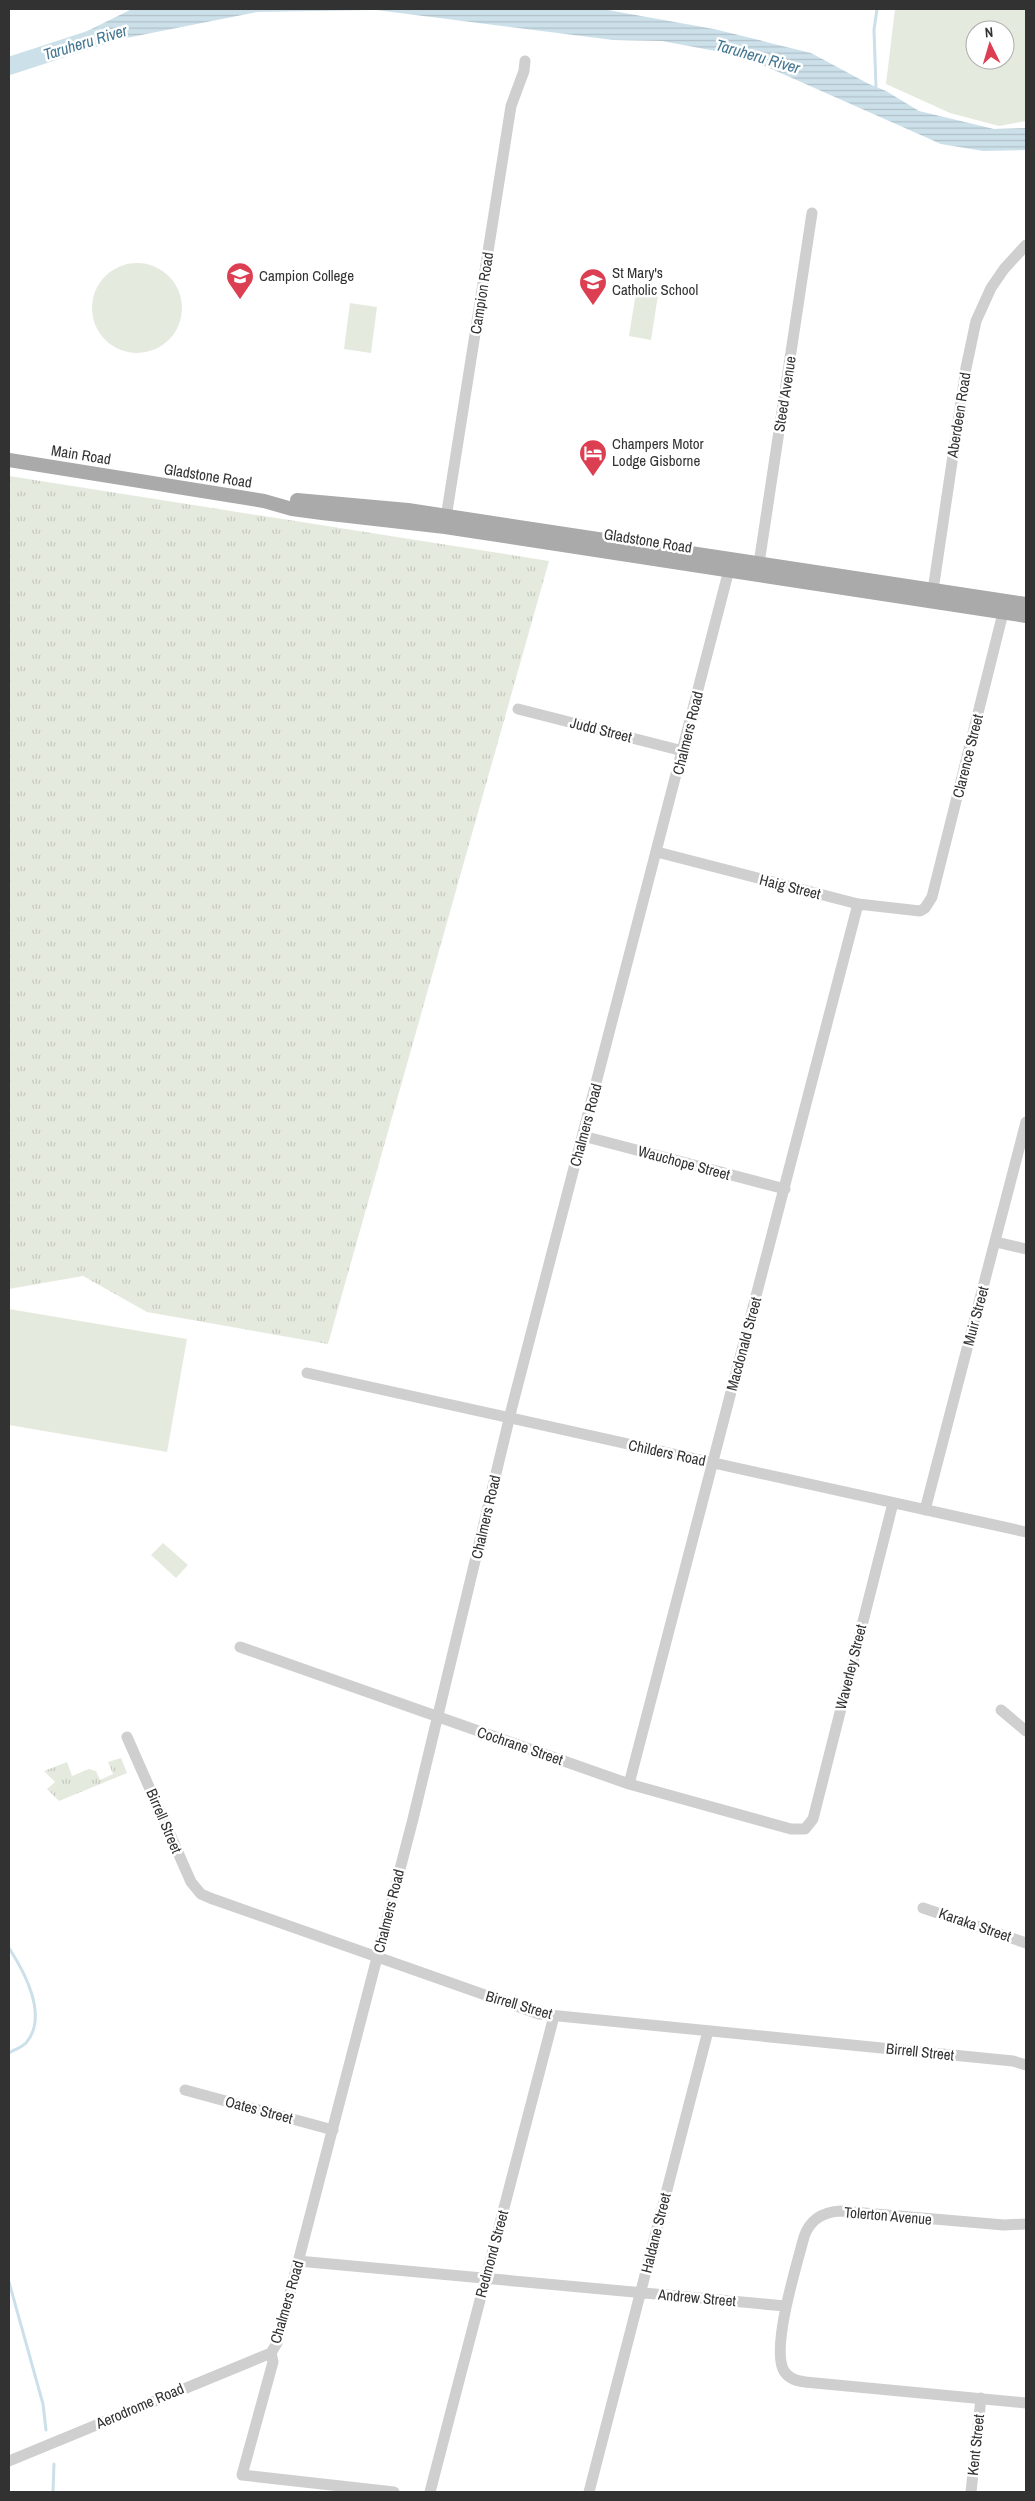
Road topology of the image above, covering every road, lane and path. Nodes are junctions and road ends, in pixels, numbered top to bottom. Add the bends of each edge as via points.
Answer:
1 (525, 60) dead end
2 (812, 213) dead end
3 (1026, 245) edge
4 (9, 460) edge
5 (147, 482) joint
6 (445, 521) junction
7 (730, 565) junction
8 (758, 569) junction
9 (932, 596) junction
10 (1026, 604) edge
11 (1005, 607) junction
12 (1026, 616) edge
13 (518, 709) dead end
14 (683, 751) junction
15 (657, 852) junction
16 (858, 904) junction
17 (925, 908) joint
18 (1026, 1122) edge
19 (583, 1136) junction
20 (785, 1189) junction
21 (996, 1242) junction
22 (1026, 1249) edge
23 (307, 1373) dead end
24 (509, 1419) junction
25 (712, 1463) junction
26 (893, 1503) junction
27 (925, 1510) junction
28 (1026, 1532) edge
29 (240, 1647) dead end
30 (1001, 1710) dead end
31 (438, 1717) junction
32 (1026, 1731) edge
33 (128, 1737) dead end
34 (629, 1784) junction
35 (806, 1829) joint
36 (923, 1908) dead end
37 (1026, 1943) edge
38 (378, 1958) junction
39 (554, 2016) junction
40 (708, 2031) junction
41 (1026, 2066) edge
42 (185, 2090) dead end
43 (333, 2130) junction
44 (1026, 2224) edge
45 (298, 2261) junction
46 (486, 2278) junction
47 (640, 2293) junction
48 (785, 2306) junction
49 (271, 2353) junction
50 (981, 2398) junction
51 (1026, 2402) edge
52 (9, 2461) edge
53 (394, 2492) edge
54 (430, 2492) edge
55 (589, 2492) edge
56 (971, 2492) edge

1 - 6 street, Campion Road via 511,106
2 - 8 street, Steed Avenue
3 - 9 street, Aberdeen Road via 991,288 976,321
4 - 5 main road, Main Road
5 - 6 main road, Gladstone Road via 264,501 293,500 408,510
6 - 7 main road, Gladstone Road
7 - 8 main road, Gladstone Road
7 - 14 street, Chalmers Road
8 - 9 main road, Gladstone Road
9 - 11 main road, Gladstone Road
10 - 11 main road, Gladstone Road
11 - 12 main road, Gladstone Road
11 - 17 street, Clarence Street via 932,897
13 - 14 street, Judd Street
14 - 15 street, Chalmers Road
15 - 16 street, Haig Street
15 - 19 street, Chalmers Road
16 - 17 street, Haig Street via 920,911
16 - 20 street, Macdonald Street
18 - 21 street, Muir Street
19 - 20 street, Wauchope Street
19 - 24 street, Chalmers Road
20 - 25 street, Macdonald Street
21 - 22 street
21 - 27 street, Muir Street
23 - 24 street, Childers Road
24 - 25 street, Childers Road
24 - 31 street, Chalmers Road
25 - 26 street, Childers Road
25 - 34 street, Macdonald Street
26 - 27 street, Childers Road
26 - 35 street, Waverley Street via 813,1820
27 - 28 street, Childers Road
29 - 31 street, Cochrane Street
30 - 32 street
31 - 34 street, Cochrane Street
31 - 38 street, Chalmers Road
33 - 38 street, Birrell Street via 194,1889 200,1894
34 - 35 street, Cochrane Street via 791,1829
36 - 37 street, Karaka Street
38 - 39 street, Birrell Street via 526,2010
38 - 43 street, Chalmers Road
39 - 40 street, Birrell Street
39 - 46 street, Redmond Street
40 - 41 street, Birrell Street via 1013,2061
40 - 47 street, Haldane Street
42 - 43 street, Oates Street
43 - 45 street, Chalmers Road
44 - 48 street, Tolerton Avenue via 1004,2226 841,2211 823,2214 808,2227
45 - 46 street, Andrew Street
45 - 49 street, Chalmers Road via 277,2343
46 - 47 street, Andrew Street
46 - 54 street, Redmond Street
47 - 48 street, Andrew Street
47 - 55 street, Haldane Street
48 - 50 street via 781,2360 783,2369 796,2380
49 - 52 street, Aerodrome Road
49 - 53 street, Chalmers Road via 273,2362 242,2475
50 - 51 street
50 - 56 street, Kent Street

